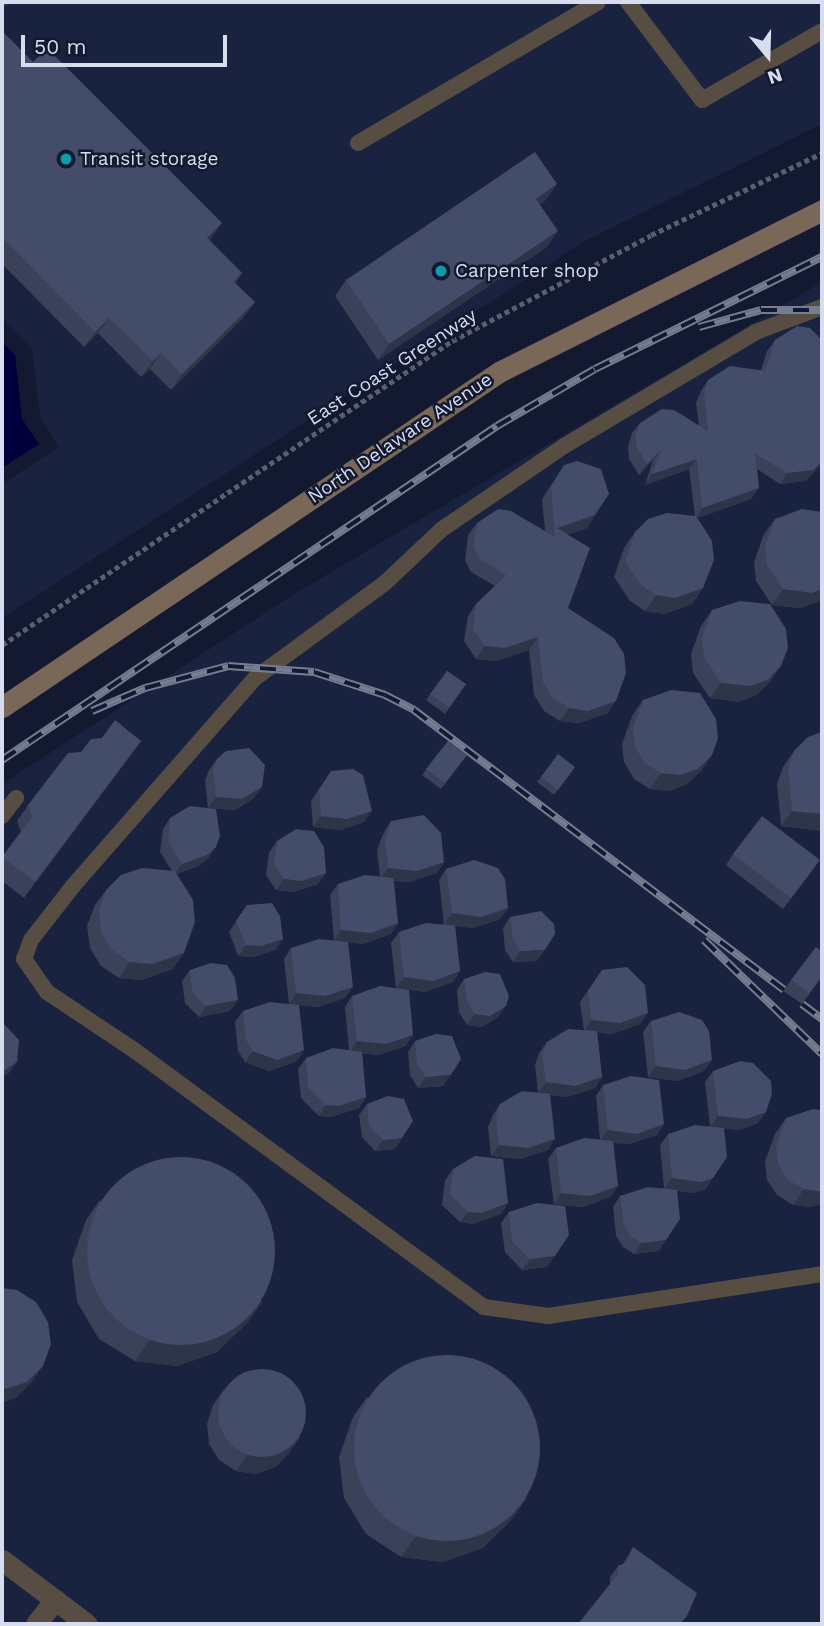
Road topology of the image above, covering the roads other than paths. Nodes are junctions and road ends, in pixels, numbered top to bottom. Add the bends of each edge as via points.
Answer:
1 (598, 2) edge
2 (628, 2) edge
3 (822, 31) edge
4 (358, 143) dead end
5 (822, 210) edge
6 (822, 307) edge
7 (2, 707) edge
8 (16, 798) dead end
9 (2, 816) edge
10 (822, 1274) edge
11 (2, 1560) edge
12 (55, 1600) junction
13 (36, 1624) edge
14 (87, 1624) edge

1 - 4 lane
2 - 3 lane via 702,100
5 - 7 street, North Delaware Avenue via 499,372
6 - 10 lane via 756,332 564,446 441,530 385,583 255,678 73,886 31,940 24,959 47,992 134,1050 484,1307 548,1316
8 - 9 lane
11 - 12 street
12 - 13 street
12 - 14 street

